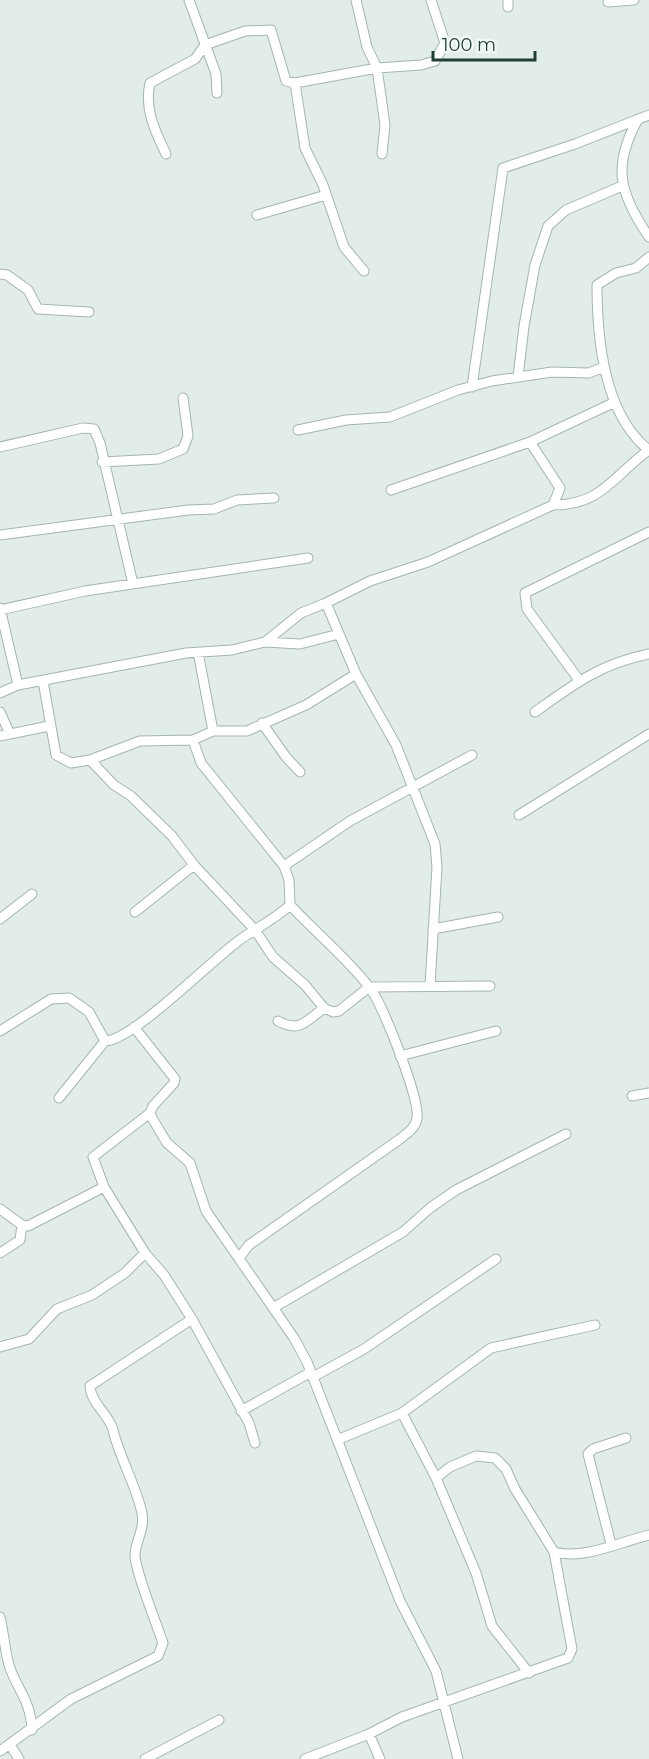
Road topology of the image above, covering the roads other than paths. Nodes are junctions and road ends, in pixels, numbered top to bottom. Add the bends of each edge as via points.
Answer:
1 (189, 0) edge
2 (356, 0) edge
3 (431, 0) edge
4 (634, 0) edge
5 (608, 2) dead end
6 (206, 45) junction
7 (377, 68) junction
8 (296, 83) junction
9 (217, 93) dead end
10 (649, 115) edge
11 (638, 119) junction
12 (166, 154) dead end
13 (382, 154) dead end
14 (622, 186) junction
15 (326, 195) junction
16 (257, 215) dead end
17 (649, 237) edge
18 (649, 260) edge
19 (363, 271) dead end
20 (0, 274) edge
21 (89, 312) dead end
22 (604, 367) junction
23 (519, 376) junction
24 (472, 387) junction
25 (183, 398) dead end
26 (615, 402) junction
27 (298, 430) dead end
28 (530, 442) junction
29 (0, 447) edge
30 (649, 450) edge
31 (102, 462) junction
32 (391, 490) dead end
33 (274, 498) dead end
34 (553, 505) junction
35 (116, 521) junction
36 (649, 532) edge
37 (0, 535) edge
38 (308, 558) dead end
39 (133, 584) junction
40 (326, 603) junction
41 (0, 609) edge
42 (339, 634) junction
43 (265, 642) junction
44 (198, 652) junction
45 (649, 654) edge
46 (356, 674) junction
47 (579, 680) junction
48 (43, 681) junction
49 (18, 685) junction
50 (0, 693) edge
51 (0, 712) edge
52 (535, 712) dead end
53 (262, 723) junction
54 (50, 726) junction
55 (213, 730) junction
56 (649, 734) edge
57 (5, 735) edge
58 (193, 740) junction
59 (472, 755) dead end
60 (90, 760) junction
61 (300, 772) dead end
62 (413, 788) junction
63 (519, 815) dead end
64 (194, 865) junction
65 (284, 866) junction
66 (32, 894) dead end
67 (290, 905) junction
68 (135, 912) dead end
69 (498, 917) dead end
70 (0, 919) edge
71 (433, 929) junction
72 (255, 930) junction
73 (430, 986) junction
74 (490, 986) dead end
75 (369, 987) junction
76 (324, 1008) junction
77 (278, 1021) dead end
78 (134, 1027) junction
79 (0, 1030) edge
80 (496, 1031) dead end
81 (105, 1041) junction
82 (400, 1056) junction
83 (649, 1093) edge
84 (632, 1096) dead end
85 (59, 1098) dead end
86 (150, 1113) junction
87 (566, 1134) dead end
88 (104, 1187) junction
89 (0, 1209) edge
90 (22, 1225) junction
91 (0, 1253) edge
92 (145, 1253) junction
93 (239, 1258) junction
94 (496, 1259) dead end
95 (273, 1308) junction
96 (192, 1319) junction
97 (595, 1325) dead end
98 (0, 1347) edge
99 (312, 1375) junction
100 (241, 1411) junction
101 (402, 1413) junction
102 (627, 1438) dead end
103 (337, 1440) junction
104 (255, 1443) dead end
105 (436, 1478) junction
106 (649, 1534) edge
107 (611, 1544) junction
108 (554, 1552) junction
109 (0, 1617) edge
110 (530, 1673) junction
111 (443, 1702) junction
112 (219, 1720) dead end
113 (32, 1730) junction
114 (369, 1734) junction
115 (10, 1745) junction
116 (0, 1751) edge
117 (19, 1759) edge
118 (145, 1759) edge
119 (304, 1759) edge
120 (380, 1759) edge
121 (458, 1759) edge

1 - 6 street
2 - 7 street via 367,47
3 - 7 street via 445,43 435,61 396,69
4 - 5 street
6 - 8 street via 245,31 271,30 286,81
6 - 9 street via 216,74
6 - 12 street via 195,59 150,83 147,95 152,124
7 - 8 street
7 - 13 street via 385,125
8 - 15 street via 305,148
10 - 11 street
11 - 14 street via 622,152
11 - 24 street via 503,168
14 - 17 street
14 - 23 street via 566,210 548,226 535,265
15 - 16 street
15 - 19 street via 344,248
18 - 22 street via 597,285 597,323
20 - 21 street via 28,290 38,309
22 - 23 street via 589,373
22 - 26 street
23 - 24 street
24 - 27 street via 390,417 346,420
25 - 31 street via 188,436 183,449 159,459
26 - 28 street
26 - 30 street via 637,441
28 - 32 street
28 - 34 street via 560,488
29 - 31 street via 90,427 96,432
30 - 34 street via 586,501 570,506
31 - 35 street
33 - 35 street via 237,500 214,509
34 - 40 street
35 - 37 street
35 - 39 street
36 - 47 street via 525,593 527,609
38 - 39 street
39 - 41 street
40 - 42 street
40 - 43 street via 301,613
41 - 49 street
42 - 43 street via 300,644
42 - 46 street
43 - 44 street via 232,650
44 - 48 street
44 - 55 street
45 - 47 street via 618,660
46 - 53 street via 306,705
46 - 62 street via 396,746
47 - 52 street
48 - 49 street
48 - 54 street
49 - 50 street
51 - 57 street
53 - 55 street via 248,731
53 - 61 street via 285,758
54 - 57 street
54 - 60 street via 56,755 71,763
55 - 58 street
56 - 63 street
58 - 60 street via 140,741
58 - 65 street via 201,763
59 - 62 street
60 - 64 street via 172,836
62 - 65 street via 350,821
62 - 71 street via 435,844
64 - 68 street
64 - 72 street
65 - 67 street via 290,880
66 - 70 street
67 - 72 street via 271,923
67 - 75 street
69 - 71 street
71 - 73 street
72 - 76 street via 273,957
72 - 78 street
73 - 74 street
73 - 75 street
75 - 76 street via 339,1011
75 - 82 street
76 - 77 street via 297,1027
78 - 81 street via 118,1039
78 - 86 street via 175,1079
79 - 81 street via 51,999 69,998 89,1012
80 - 82 street
81 - 85 street
82 - 93 street via 418,1117 414,1127 249,1245
83 - 84 street
86 - 88 street via 93,1156
86 - 93 street via 166,1143 190,1163 206,1211
87 - 95 street via 456,1190 403,1232
88 - 90 street via 38,1222
88 - 92 street
89 - 90 street
90 - 91 street via 20,1240
92 - 96 street via 165,1275
92 - 98 street via 125,1274 92,1295 57,1310 29,1339
93 - 95 street
94 - 99 street via 364,1349
95 - 99 street via 294,1338
96 - 100 street
96 - 113 street via 90,1386 112,1427 136,1493 142,1523 136,1562 162,1650 158,1656 71,1699
97 - 101 street via 491,1348
99 - 100 street
99 - 103 street
100 - 104 street
101 - 103 street
101 - 105 street
102 - 107 street via 588,1454
103 - 111 street via 407,1618 436,1671
105 - 108 street via 476,1456 495,1458 506,1469
105 - 110 street via 476,1573 492,1626
106 - 107 street
107 - 108 street via 565,1555
108 - 110 street via 572,1649 564,1661
109 - 113 street via 10,1669 28,1702
110 - 111 street
111 - 114 street
111 - 121 street
112 - 118 street
113 - 115 street
114 - 119 street
114 - 120 street
115 - 116 street
115 - 117 street

